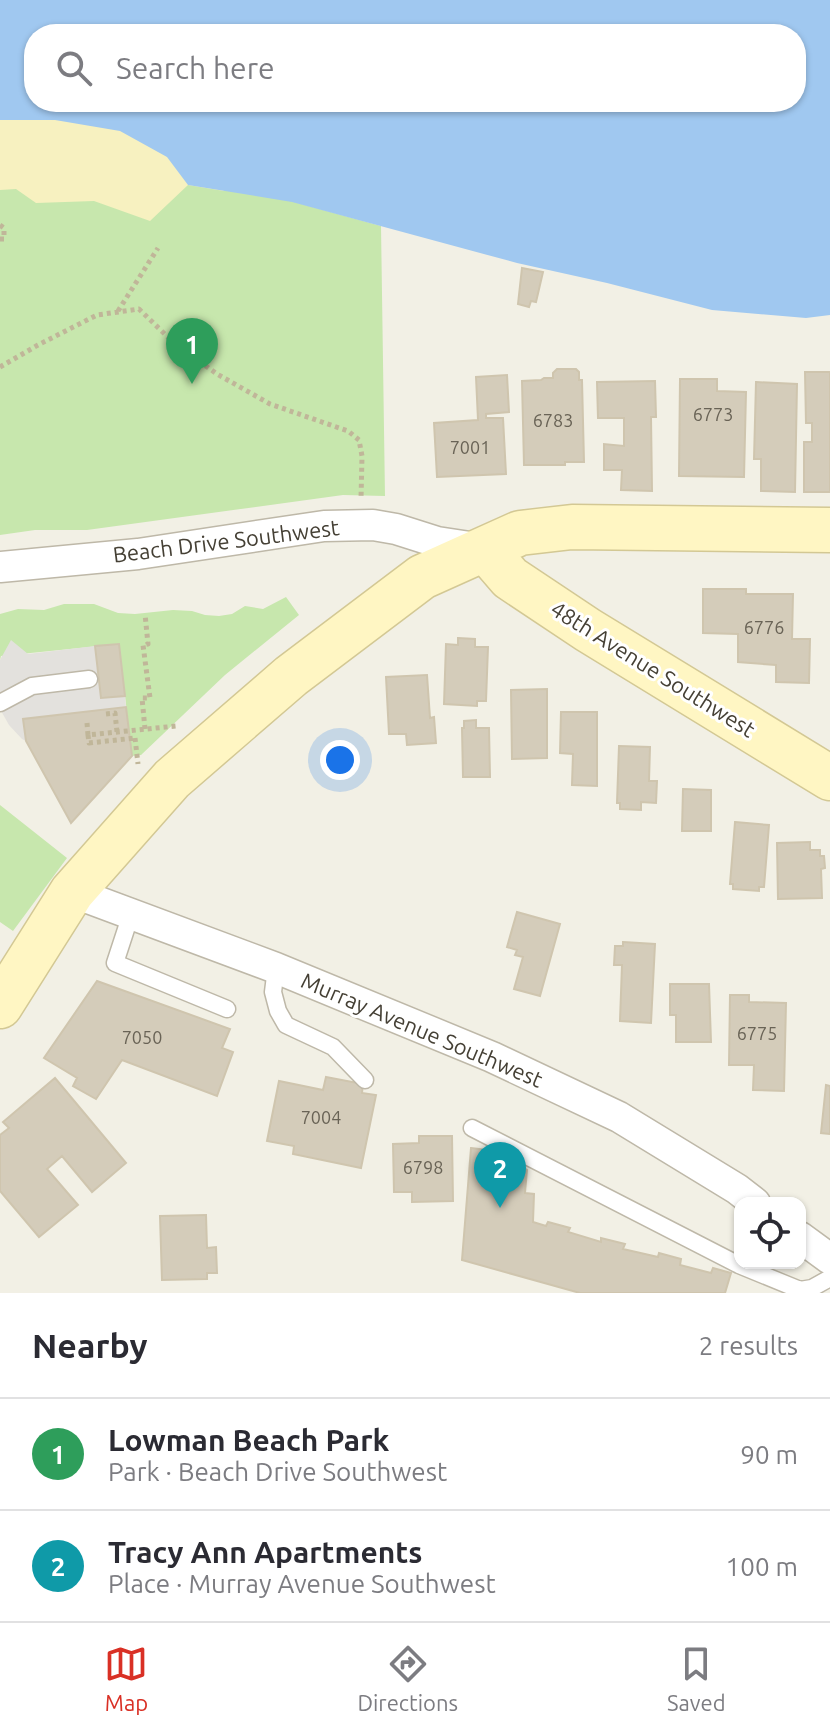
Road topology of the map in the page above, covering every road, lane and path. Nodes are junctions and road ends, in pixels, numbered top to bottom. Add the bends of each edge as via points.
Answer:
1 (0, 225) edge
2 (0, 239) edge
3 (158, 248) dead end
4 (118, 312) junction
5 (0, 367) edge
6 (361, 500) dead end
7 (830, 530) edge
8 (485, 549) junction
9 (0, 567) edge
10 (145, 614) dead end
11 (89, 679) dead end
12 (0, 703) edge
13 (106, 714) dead end
14 (87, 723) dead end
15 (177, 726) dead end
16 (145, 729) junction
17 (134, 730) junction
18 (117, 732) junction
19 (88, 735) junction
20 (135, 738) junction
21 (138, 765) dead end
22 (830, 778) edge
23 (72, 892) junction
24 (131, 914) junction
25 (276, 968) junction
26 (0, 1006) edge
27 (227, 1009) dead end
28 (365, 1080) dead end
29 (472, 1128) dead end
30 (747, 1197) edge
31 (806, 1241) edge
32 (830, 1259) edge
33 (830, 1278) edge

1 - 2 path
3 - 4 path
4 - 5 path via 97,315
4 - 6 path via 139,309 217,374 270,404 348,431 359,440
7 - 8 main road via 572,527 520,533
8 - 9 street, Beach Drive Southwest via 373,525 324,526 138,554
8 - 22 main road, 48th Avenue Southwest via 510,578 588,630
8 - 23 main road via 422,577 291,676 172,779
10 - 16 path via 150,698 142,698
11 - 12 lane via 32,686
13 - 18 path via 115,713
14 - 19 path
15 - 16 path
16 - 17 path
17 - 18 path
17 - 20 path
18 - 19 path
19 - 20 path via 89,743
20 - 21 path
23 - 24 street, Murray Avenue Southwest
23 - 26 main road
24 - 25 street, Murray Avenue Southwest
24 - 27 lane via 115,963
25 - 28 lane via 273,992 286,1025 333,1047
25 - 30 street, Murray Avenue Southwest via 492,1057 619,1117
29 - 33 lane via 751,1270 800,1290
31 - 32 street

